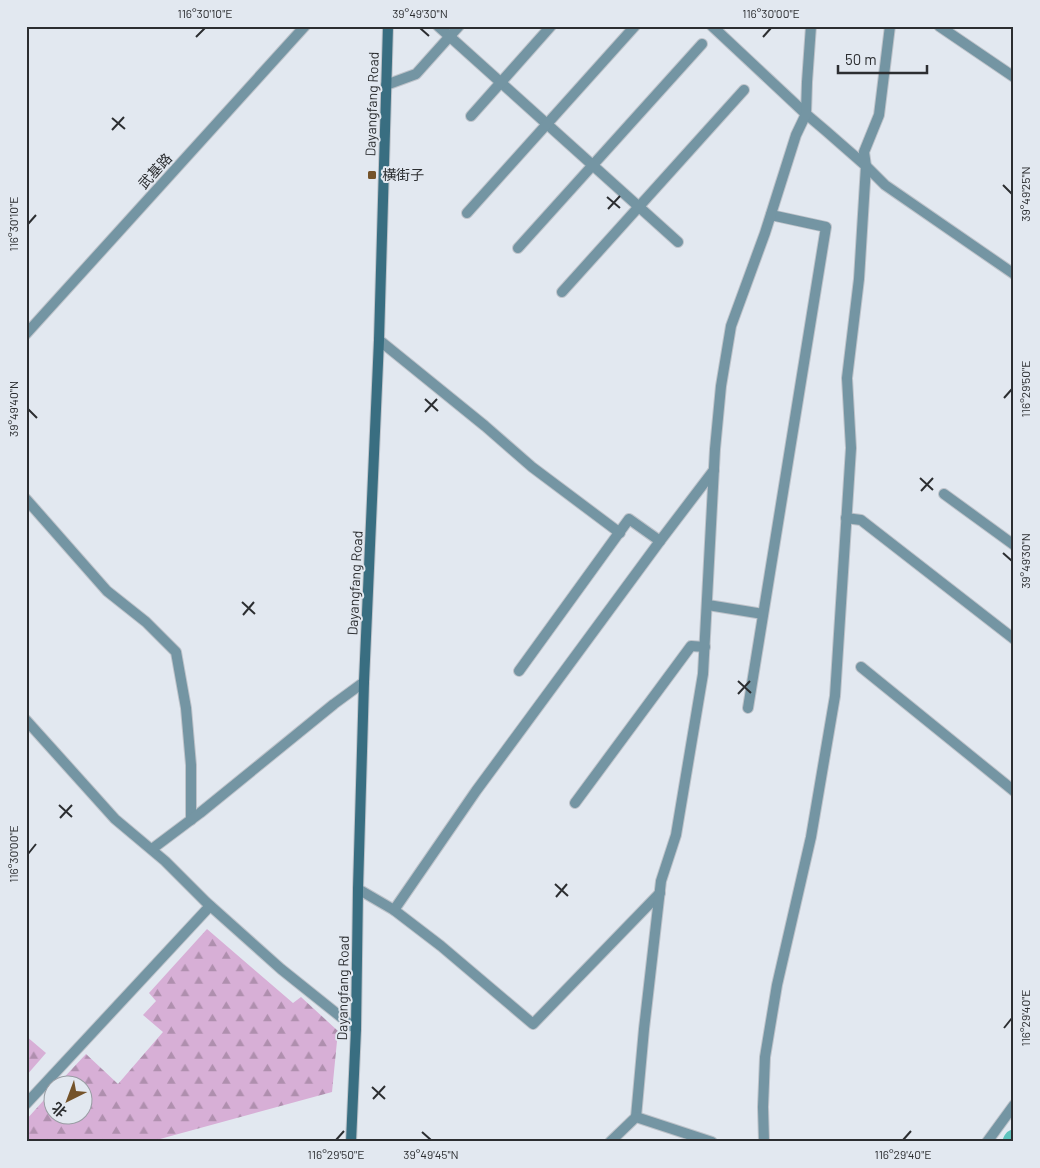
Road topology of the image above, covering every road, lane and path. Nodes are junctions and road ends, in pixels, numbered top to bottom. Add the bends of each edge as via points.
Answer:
1 (305, 26) edge
2 (388, 26) edge
3 (438, 26) edge
4 (459, 26) edge
5 (551, 26) edge
6 (635, 26) edge
7 (712, 26) edge
8 (811, 26) edge
9 (890, 26) edge
10 (938, 26) edge
11 (449, 37) junction
12 (702, 44) dead end
13 (1014, 77) edge
14 (501, 83) junction
15 (386, 85) junction
16 (744, 90) dead end
17 (806, 114) junction
18 (471, 116) dead end
19 (547, 125) junction
20 (592, 165) junction
21 (866, 166) junction
22 (639, 207) junction
23 (467, 213) dead end
24 (771, 215) junction
25 (678, 242) dead end
26 (518, 248) dead end
27 (1014, 274) edge
28 (562, 292) dead end
29 (26, 334) edge
30 (380, 340) junction
31 (714, 470) junction
32 (944, 494) dead end
33 (26, 499) edge
34 (846, 518) junction
35 (620, 533) junction
36 (660, 541) junction
37 (1014, 545) edge
38 (708, 605) junction
39 (763, 614) junction
40 (1014, 639) edge
41 (705, 647) junction
42 (861, 667) dead end
43 (519, 670) dead end
44 (364, 682) junction
45 (748, 708) dead end
46 (26, 720) edge
47 (1014, 791) edge
48 (575, 803) dead end
49 (191, 820) junction
50 (152, 849) junction
51 (358, 889) junction
52 (660, 892) junction
53 (210, 906) junction
54 (394, 910) junction
55 (356, 1029) junction
56 (26, 1104) edge
57 (1014, 1105) edge
58 (636, 1117) junction
59 (351, 1142) edge
60 (610, 1142) edge
61 (712, 1142) edge
62 (764, 1142) edge
63 (986, 1142) edge

1 - 29 street, 武基路
2 - 15 main road, Dayangfang Road
3 - 11 street
4 - 11 street
5 - 14 street
6 - 19 street
7 - 17 street
8 - 17 street
9 - 21 street via 879,116 864,152
10 - 13 street
11 - 14 street
11 - 15 street via 416,74
12 - 20 street
14 - 18 street
14 - 19 street
15 - 30 main road, Dayangfang Road
16 - 22 street
17 - 21 street
17 - 24 street via 796,135
19 - 20 street
19 - 23 street
20 - 22 street
20 - 26 street
21 - 27 street via 885,185
21 - 34 street via 859,279 847,378 851,448
22 - 25 street
22 - 28 street
24 - 31 street via 731,326 721,386
24 - 39 street via 826,227
30 - 35 street via 532,467
30 - 44 main road, Dayangfang Road
31 - 36 street
31 - 38 street
32 - 37 street
33 - 49 street via 107,590 176,652 186,708
34 - 40 street via 861,520
34 - 62 street via 836,696 811,838 777,985 765,1057
35 - 36 street via 630,519
35 - 43 street
36 - 54 street via 476,791
38 - 39 street
38 - 41 street
39 - 45 street
41 - 48 street via 691,646
41 - 52 street via 676,835
42 - 47 street
44 - 49 street
44 - 51 main road, Dayangfang Road
46 - 50 street via 115,819
49 - 50 street
50 - 53 street
51 - 54 street
51 - 55 main road, Dayangfang Road
52 - 54 street via 533,1024
52 - 58 street
53 - 55 street
53 - 56 street
55 - 59 main road, Dayangfang Road
57 - 63 street
58 - 60 street
58 - 61 street

